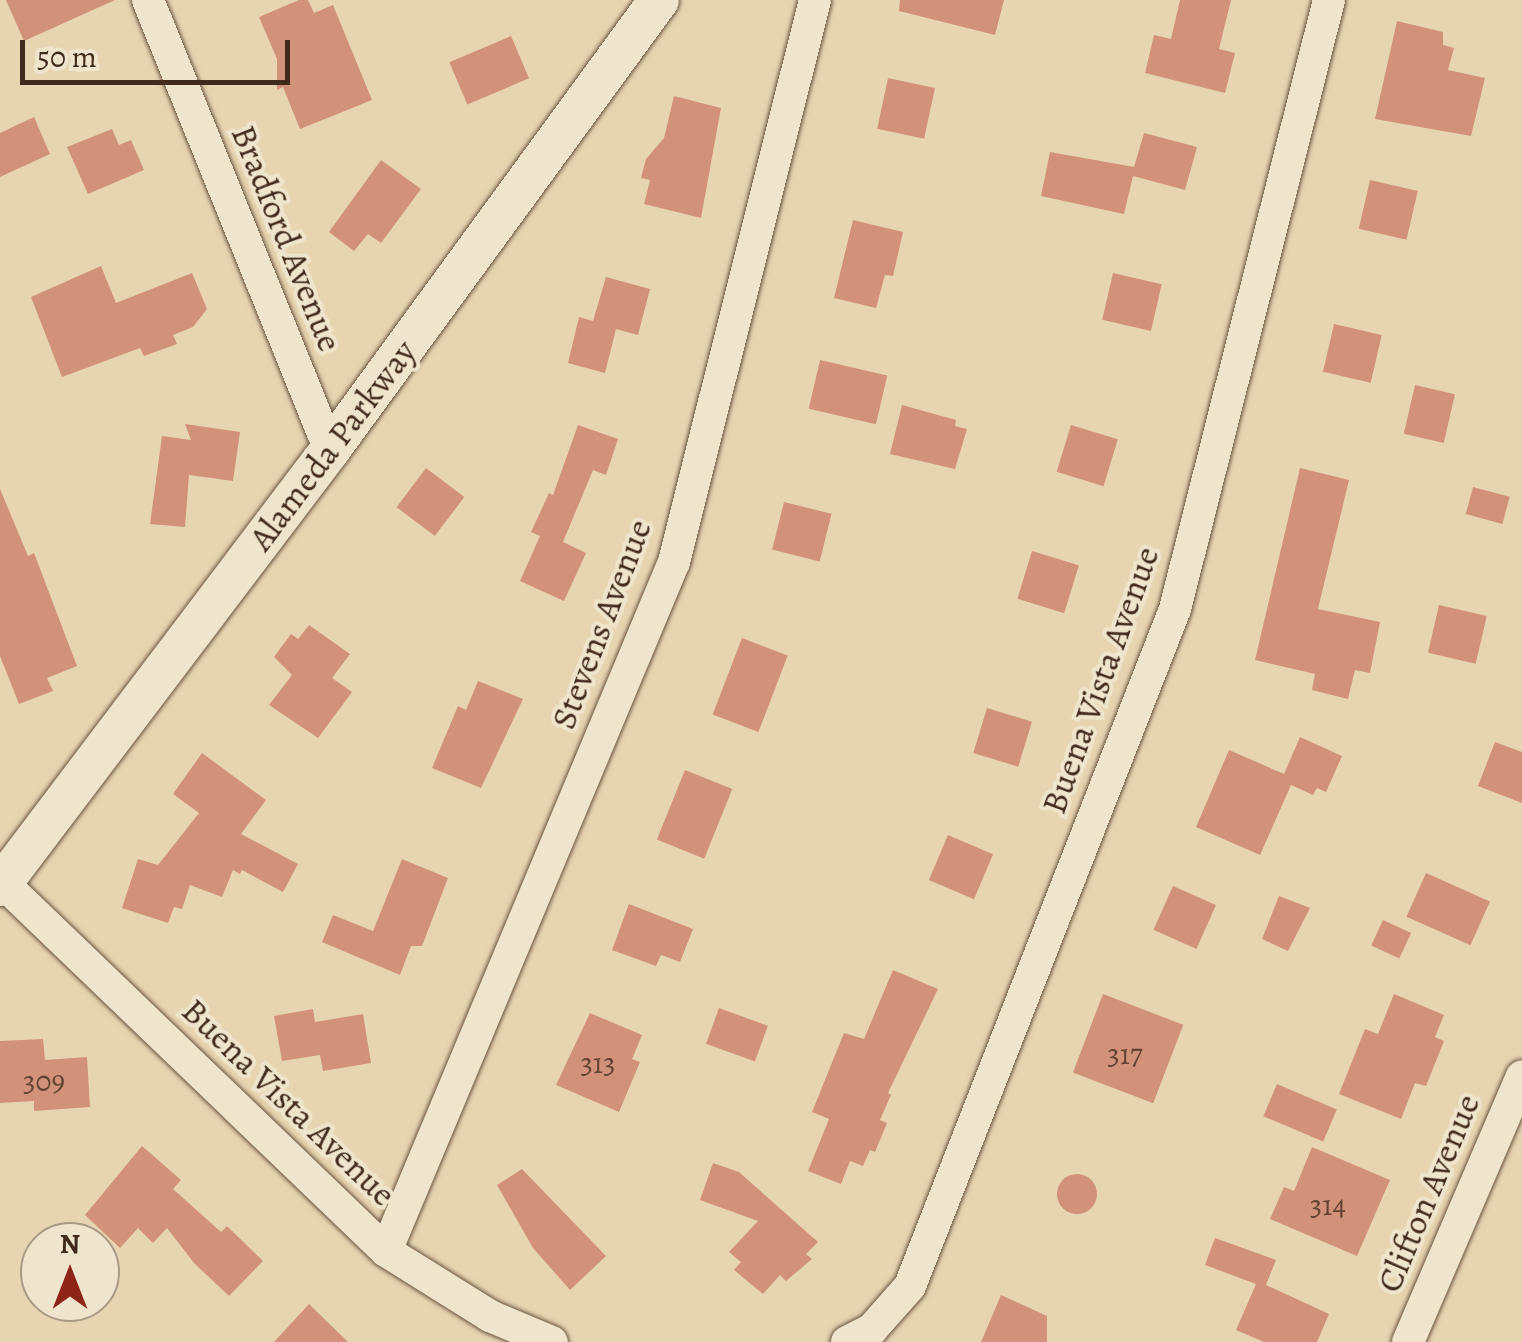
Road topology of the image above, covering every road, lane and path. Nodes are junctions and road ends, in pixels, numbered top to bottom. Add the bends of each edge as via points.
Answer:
1 (148, 0) edge
2 (658, 0) edge
3 (815, 0) edge
4 (1329, 0) edge
5 (330, 450) junction
6 (1, 883) edge
7 (1522, 1076) edge
8 (386, 1251) junction
9 (552, 1342) edge
10 (847, 1342) edge
11 (1408, 1342) edge

1 - 5 street, Bradford Avenue
2 - 5 street, Alameda Parkway
3 - 8 street, Stevens Avenue via 674,562
4 - 10 street, Buena Vista Avenue via 1175,610 910,1286 872,1329
5 - 6 street, Alameda Parkway
6 - 8 street, Buena Vista Avenue
7 - 11 street, Clifton Avenue
8 - 9 street, Buena Vista Avenue via 490,1316

